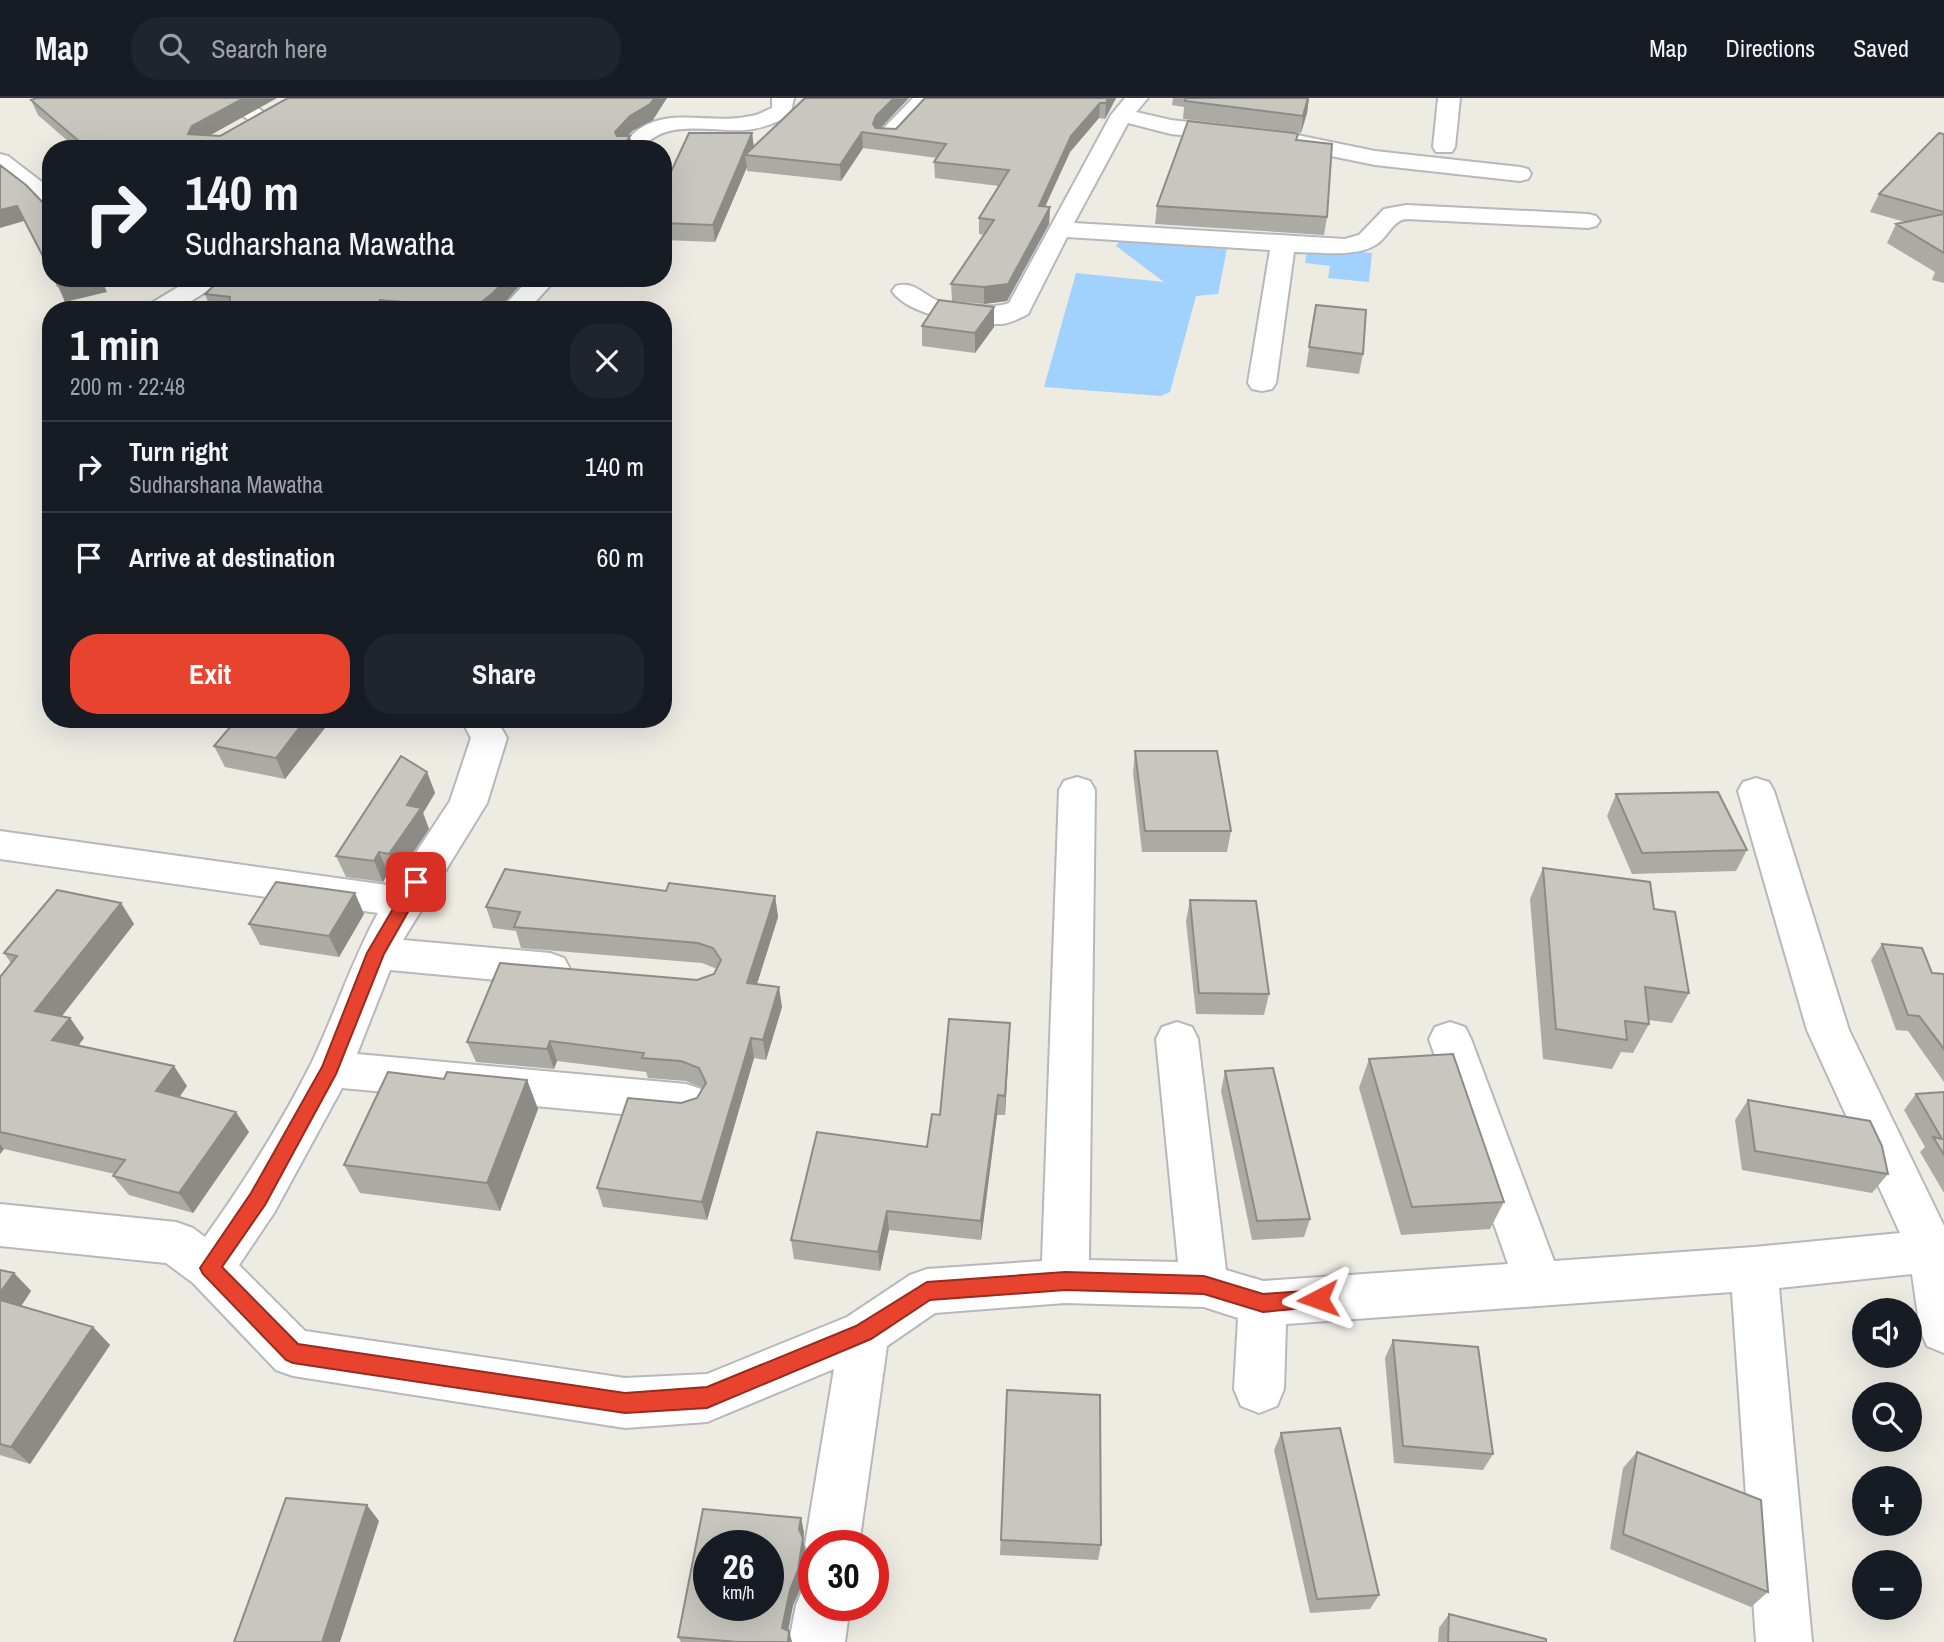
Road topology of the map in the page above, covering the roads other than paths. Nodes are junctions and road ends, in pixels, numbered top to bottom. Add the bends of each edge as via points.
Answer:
1 (229, 98) edge
2 (783, 98) edge
3 (925, 98) edge
4 (1449, 98) edge
5 (1130, 106) edge
6 (239, 130) edge
7 (887, 138) edge
8 (634, 140) edge
9 (1444, 147) dead end
10 (0, 161) edge
11 (1520, 174) dead end
12 (42, 193) edge
13 (1588, 221) dead end
14 (1059, 229) junction
15 (1283, 244) junction
16 (196, 287) edge
17 (532, 287) edge
18 (905, 291) dead end
19 (174, 301) edge
20 (521, 301) edge
21 (1262, 383) dead end
22 (483, 728) edge
23 (1077, 790) dead end
24 (1756, 791) dead end
25 (0, 845) edge
26 (404, 902) junction
27 (376, 953) junction
28 (580, 972) edge
29 (1177, 1039) dead end
30 (1450, 1039) dead end
31 (330, 1069) junction
32 (686, 1102) edge
33 (0, 1225) edge
34 (1938, 1252) edge
35 (210, 1268) junction
36 (1754, 1269) junction
37 (1065, 1281) junction
38 (1538, 1283) junction
39 (1204, 1285) junction
40 (1263, 1303) junction
41 (1944, 1331) edge
42 (864, 1333) junction
43 (1259, 1389) dead end
44 (834, 1530) edge
45 (820, 1621) edge
46 (817, 1642) edge
47 (1784, 1642) edge

1 - 6 street via 270,113
2 - 8 street via 782,111 752,123 648,118
3 - 7 street
4 - 9 street
5 - 11 street via 1171,127
5 - 14 street
10 - 12 street
13 - 15 street via 1406,212 1392,214 1368,240 1345,246
14 - 15 street
14 - 18 street via 1019,308 1003,316 931,308
15 - 21 street
16 - 19 street
17 - 20 street
22 - 26 street via 489,738 468,803
23 - 37 street
24 - 34 street via 1828,1030
25 - 26 street
26 - 27 street
27 - 28 street
27 - 31 street
29 - 39 street
30 - 38 street
31 - 32 street
31 - 35 street via 258,1199
33 - 35 street via 176,1243
34 - 36 street
34 - 41 street
35 - 42 street via 293,1353 625,1403 707,1398
36 - 38 street
36 - 47 street
37 - 39 street
37 - 42 street via 927,1291
38 - 40 street
39 - 40 street
40 - 43 street
42 - 44 street
45 - 46 street

